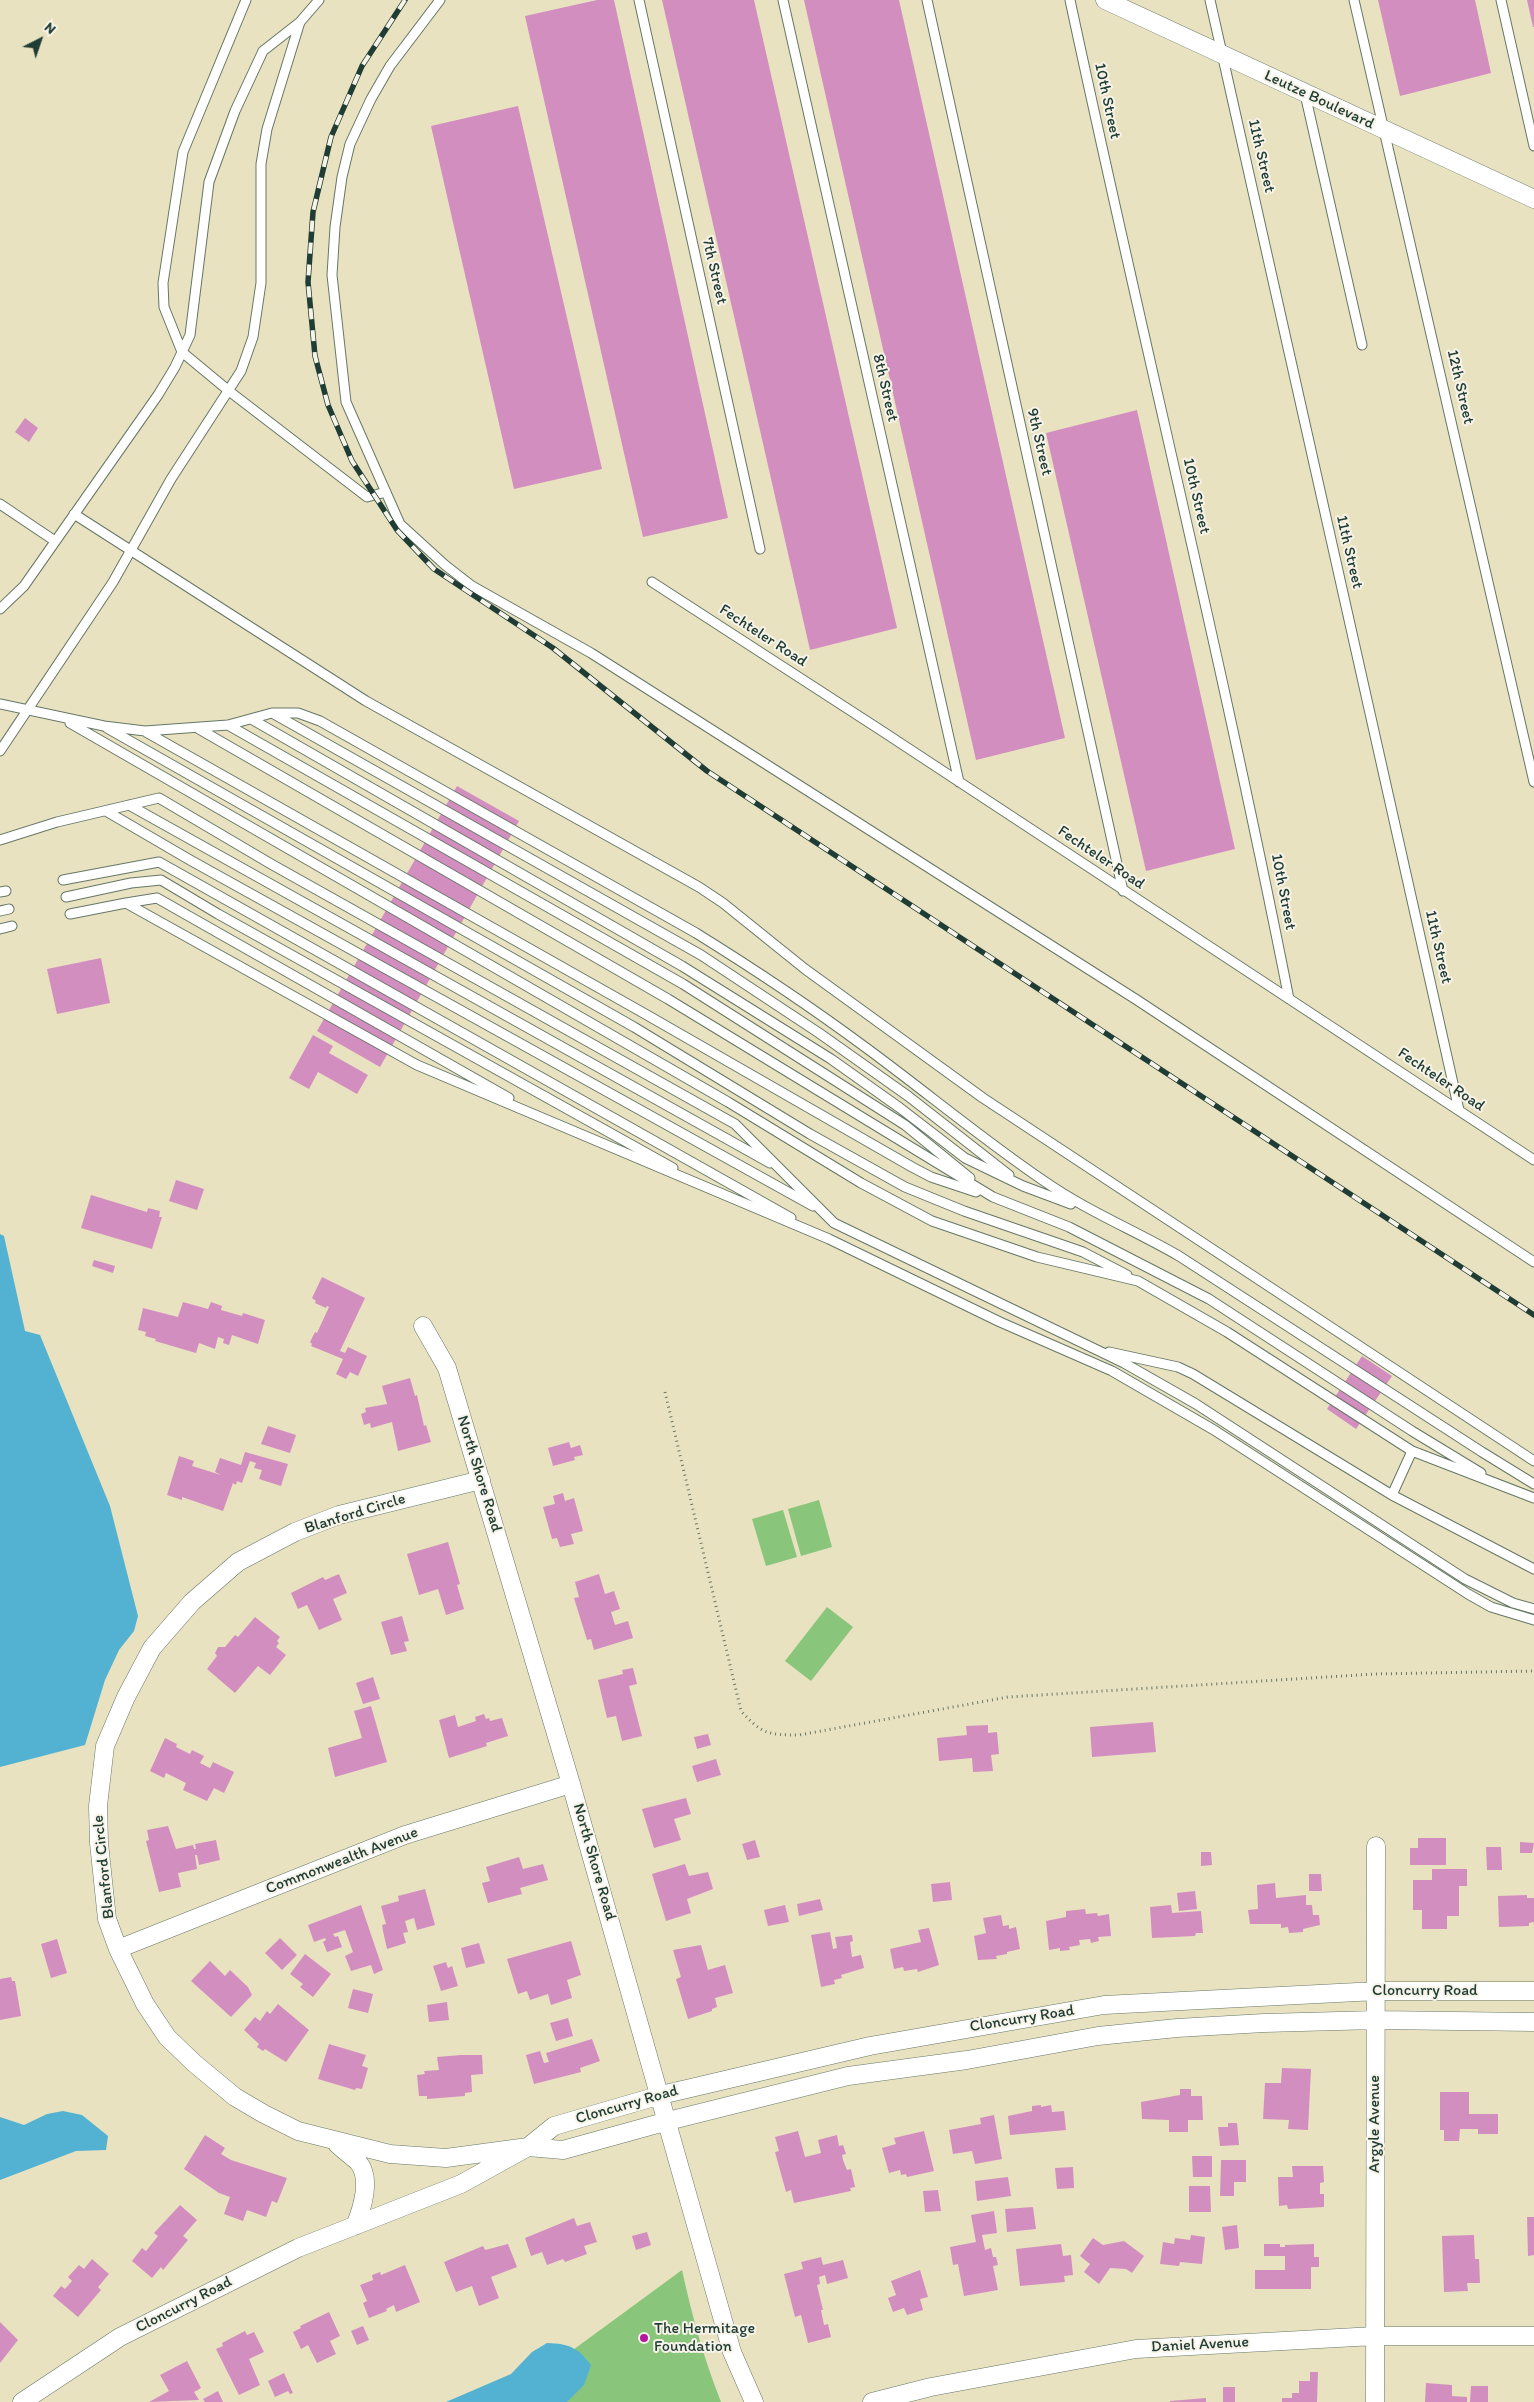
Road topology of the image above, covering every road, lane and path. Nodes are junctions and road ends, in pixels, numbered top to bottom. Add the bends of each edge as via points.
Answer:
1 (246, 0) edge
2 (319, 0) edge
3 (440, 0) edge
4 (638, 0) edge
5 (783, 0) edge
6 (927, 0) edge
7 (1070, 0) edge
8 (1105, 0) edge
9 (1210, 0) edge
10 (1354, 0) edge
11 (1501, 0) edge
12 (300, 22) junction
13 (1223, 55) junction
14 (1305, 94) junction
15 (1384, 131) junction
16 (1534, 146) edge
17 (1534, 199) edge
18 (1362, 345) dead end
19 (182, 352) junction
20 (229, 391) junction
21 (386, 492) junction
22 (0, 504) edge
23 (74, 514) junction
24 (55, 540) junction
25 (760, 549) dead end
26 (131, 552) junction
27 (652, 582) dead end
28 (0, 609) edge
29 (0, 704) edge
30 (28, 710) junction
31 (272, 713) junction
32 (63, 719) junction
33 (253, 720) junction
34 (228, 725) junction
35 (104, 726) junction
36 (198, 729) junction
37 (145, 732) junction
38 (0, 751) edge
39 (959, 782) junction
40 (1534, 782) edge
41 (129, 806) junction
42 (106, 811) junction
43 (0, 840) edge
44 (63, 880) dead end
45 (1123, 891) junction
46 (66, 897) dead end
47 (126, 903) junction
48 (70, 914) dead end
49 (12, 926) dead end
50 (0, 929) edge
51 (1289, 999) junction
52 (1459, 1110) junction
53 (546, 1119) junction
54 (1534, 1160) edge
55 (780, 1168) junction
56 (1023, 1186) junction
57 (713, 1190) junction
58 (993, 1197) junction
59 (1088, 1210) junction
60 (823, 1212) junction
61 (829, 1239) junction
62 (1534, 1262) edge
63 (1138, 1281) junction
64 (423, 1326) dead end
65 (1096, 1349) junction
66 (665, 1392) dead end
67 (1412, 1451) junction
68 (1534, 1461) edge
69 (481, 1480) junction
70 (1501, 1484) junction
71 (1534, 1484) edge
72 (1392, 1495) junction
73 (1534, 1498) edge
74 (1534, 1569) edge
75 (1534, 1609) edge
76 (1534, 1620) edge
77 (1534, 1671) edge
78 (571, 1784) junction
79 (1376, 1846) dead end
80 (118, 1949) junction
81 (1376, 1991) junction
82 (1534, 1991) edge
83 (1376, 2020) junction
84 (1534, 2022) edge
85 (661, 2095) junction
86 (668, 2121) junction
87 (334, 2142) junction
88 (528, 2147) junction
89 (355, 2226) junction
90 (1375, 2336) junction
91 (1534, 2336) edge
92 (22, 2402) edge
93 (754, 2402) edge
94 (872, 2402) edge
95 (1375, 2402) edge

1 - 19 lane via 183,152 163,283 164,307
2 - 12 lane
3 - 21 lane via 390,66 350,144 335,226 332,275 346,402
4 - 25 lane, 7th Street
5 - 39 lane, 8th Street
6 - 45 lane, 9th Street
7 - 51 lane, 10th Street via 1255,825
8 - 13 street, Leutze Boulevard
9 - 13 lane, 11th Street
10 - 15 lane, 12th Street
11 - 16 lane
12 - 19 lane via 263,51 220,148 209,182 190,335
12 - 20 lane via 267,129 261,164 261,283 253,337 241,371
13 - 14 street, Leutze Boulevard
13 - 52 lane, 11th Street
14 - 15 street, Leutze Boulevard
14 - 18 lane
15 - 17 street, Leutze Boulevard
15 - 40 lane, 12th Street
19 - 20 lane
19 - 23 lane via 158,395
20 - 21 lane via 367,497
20 - 26 lane via 175,474
21 - 62 lane via 400,524 472,586 600,658 1136,1000
22 - 24 lane
23 - 24 lane
23 - 26 lane
24 - 28 lane via 24,586
26 - 30 lane
26 - 68 lane via 366,701 699,887 805,969 983,1098
27 - 39 lane, Fechteler Road
29 - 30 lane
30 - 32 lane
30 - 38 lane
31 - 33 lane
31 - 56 lane via 701,955 900,1090
31 - 59 lane via 298,713 320,721 696,933 864,1046 1043,1181
32 - 35 lane
32 - 63 lane via 932,1221 1037,1257
33 - 34 lane
33 - 56 lane via 682,966 831,1059 965,1158
34 - 36 lane
34 - 58 lane via 683,984 905,1126
35 - 37 lane
35 - 63 lane via 634,1027 810,1134 905,1187 1083,1252
36 - 37 lane
36 - 58 lane via 668,999
37 - 58 lane via 912,1167 931,1177
39 - 45 lane, Fechteler Road
41 - 42 lane
41 - 55 lane
41 - 55 lane via 159,798 735,1124
42 - 43 lane
42 - 60 lane
44 - 61 lane via 159,862
45 - 51 lane, Fechteler Road
46 - 57 lane via 161,880
47 - 48 lane
47 - 53 lane via 417,1065
47 - 53 lane via 157,898
49 - 50 lane
51 - 52 lane, Fechteler Road
52 - 54 lane, Fechteler Road
53 - 57 lane
55 - 60 lane
56 - 59 lane
57 - 61 lane
58 - 70 lane via 1069,1227 1209,1299 1412,1431
59 - 71 lane via 1140,1233 1179,1256
60 - 65 lane via 834,1223
61 - 76 lane via 1142,1387 1468,1594 1491,1607
63 - 67 lane via 1227,1332
64 - 69 street, North Shore Road via 447,1368
65 - 72 lane via 1178,1367 1193,1374
65 - 75 lane via 1196,1404 1465,1579 1498,1597
66 - 77 path via 741,1711 757,1728 775,1735 799,1736 1008,1697 1374,1674
67 - 70 lane
67 - 72 lane
69 - 78 street, North Shore Road
69 - 80 street, Blanford Circle via 339,1515 295,1532 238,1562 192,1602 152,1648 105,1746 98,1806 107,1919
70 - 73 lane
72 - 74 lane
78 - 80 street, Commonwealth Avenue via 405,1835
78 - 85 street, North Shore Road
79 - 81 street, Argyle Avenue
80 - 87 street, Blanford Circle via 162,2029 194,2063 235,2097 264,2114 298,2131
81 - 82 street, Cloncurry Road
81 - 83 street, Argyle Avenue
81 - 85 street, Cloncurry Road via 1104,2005 870,2046
83 - 84 street, Cloncurry Road
83 - 86 street, Cloncurry Road via 1177,2028 1098,2036 967,2060 848,2076
83 - 90 street, Argyle Avenue
85 - 86 street, North Shore Road
85 - 88 street, Cloncurry Road via 554,2126
86 - 88 street, Cloncurry Road via 563,2150
86 - 93 street, North Shore Road via 732,2352
87 - 88 street, Blanford Circle via 390,2154 446,2158
87 - 89 street via 359,2163 364,2178 362,2210
88 - 89 street, Cloncurry Road via 461,2184
89 - 92 street, Cloncurry Road via 298,2248 120,2337
90 - 91 street, Daniel Avenue
90 - 94 street, Daniel Avenue via 1136,2349 930,2387
90 - 95 street, Argyle Avenue

